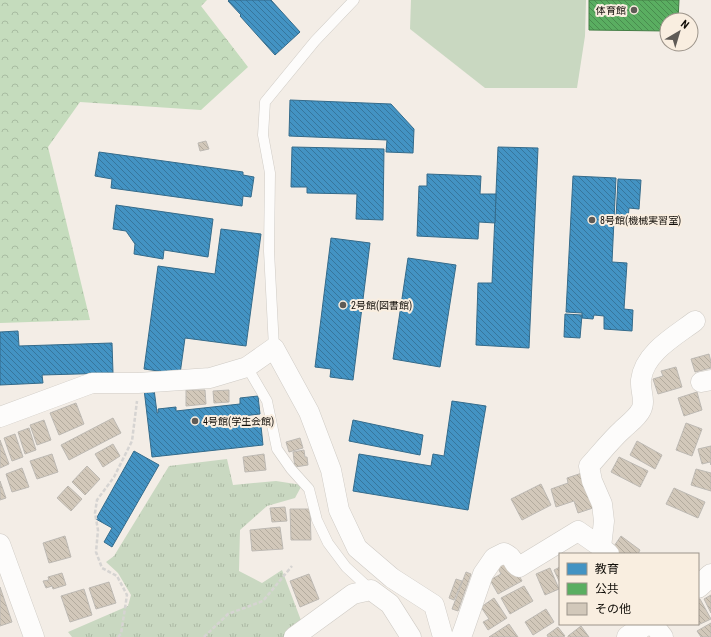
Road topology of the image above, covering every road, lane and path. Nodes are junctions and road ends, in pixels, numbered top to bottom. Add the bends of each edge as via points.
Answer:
1 (354, 0) edge
2 (695, 321) dead end
3 (274, 348) junction
4 (247, 367) junction
5 (138, 383) junction
6 (0, 418) edge
7 (0, 544) edge
8 (605, 551) edge
9 (292, 566) dead end
10 (711, 575) edge
11 (699, 586) edge
12 (371, 590) junction
13 (641, 627) edge
14 (34, 637) edge
15 (118, 637) edge
16 (204, 637) edge
17 (294, 637) edge
18 (411, 637) edge
19 (443, 637) edge
20 (461, 637) edge
21 (663, 637) edge

1 - 3 lane via 315,41 265,102 263,135 270,173 269,251
2 - 8 street via 653,354 645,367 641,381 643,405 640,412 589,466 592,482 602,504
3 - 4 street
3 - 19 street via 309,412 331,470 339,510 357,548 392,578 434,605
4 - 5 street via 210,378
4 - 12 lane via 267,401 277,449 310,489 318,520 328,544 346,567
5 - 6 street via 92,383
5 - 15 path via 132,440 114,477 97,500 95,513 98,530 96,552 102,568 117,576 127,595
7 - 14 street
8 - 20 street via 578,531 519,567 504,553 494,558 482,574
9 - 16 path via 263,601 228,614
10 - 11 main road
12 - 17 street via 353,594
12 - 18 street via 390,604
13 - 21 street

